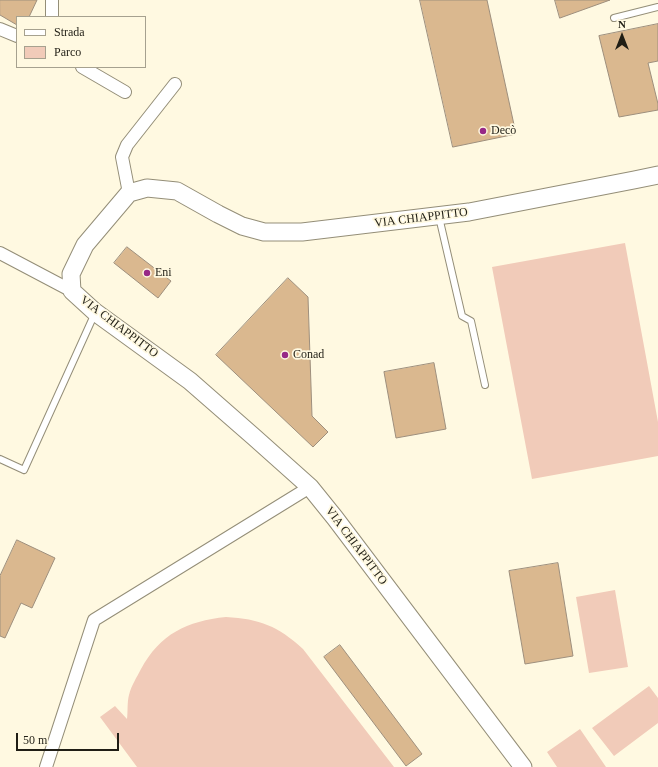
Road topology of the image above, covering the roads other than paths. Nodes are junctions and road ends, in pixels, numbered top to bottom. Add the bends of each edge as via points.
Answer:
1 (52, 0) edge
2 (658, 7) edge
3 (52, 16) edge
4 (614, 18) dead end
5 (0, 29) edge
6 (16, 36) edge
7 (84, 68) edge
8 (175, 84) dead end
9 (125, 92) dead end
10 (658, 174) edge
11 (129, 193) junction
12 (439, 216) junction
13 (0, 253) edge
14 (72, 291) junction
15 (95, 312) junction
16 (485, 385) dead end
17 (0, 459) edge
18 (310, 487) junction
19 (46, 767) edge
20 (523, 767) edge

1 - 3 street
2 - 4 lane
5 - 6 street
7 - 9 street
8 - 11 street via 127,145 122,157
10 - 12 street, VIA CHIAPPITTO
11 - 12 street, VIA CHIAPPITTO via 147,188 177,191 242,226 264,232 302,232
11 - 14 street, VIA CHIAPPITTO via 85,245 71,274
12 - 16 lane via 462,316 471,321
13 - 14 street
14 - 15 street, VIA CHIAPPITTO
15 - 17 lane via 24,470
15 - 18 street, VIA CHIAPPITTO via 190,381
18 - 19 street via 94,620
18 - 20 street, VIA CHIAPPITTO

